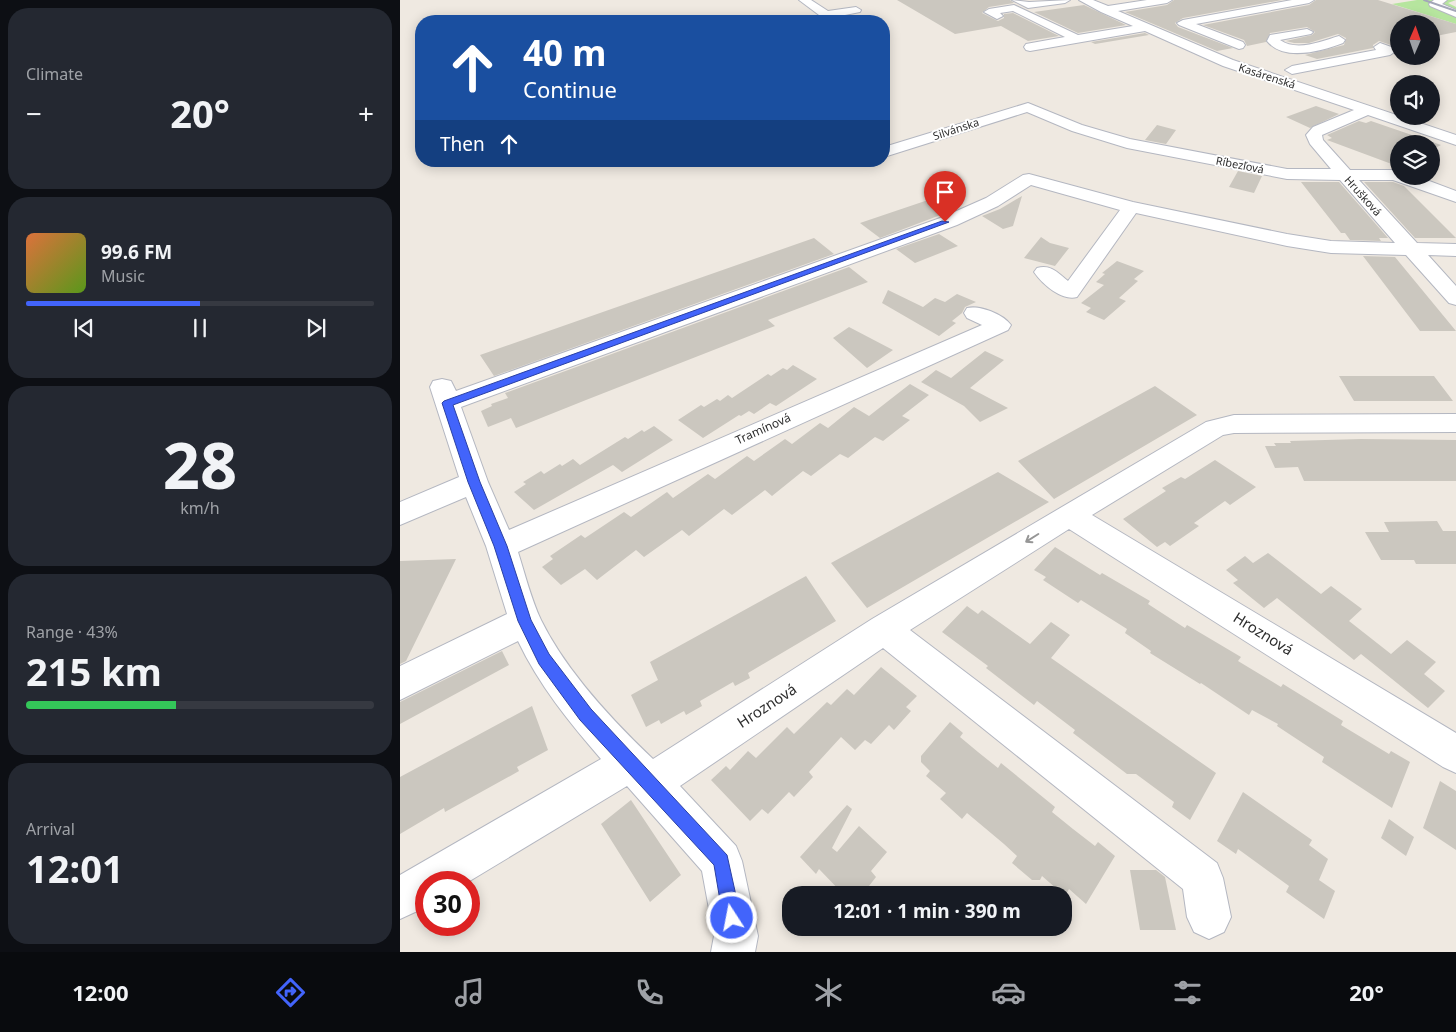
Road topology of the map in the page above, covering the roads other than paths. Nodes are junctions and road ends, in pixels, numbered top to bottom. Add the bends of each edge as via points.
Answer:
1 (1017, 0) edge
2 (1065, 0) edge
3 (1084, 0) edge
4 (1167, 0) edge
5 (1242, 0) edge
6 (1309, 0) edge
7 (1442, 0) edge
8 (1138, 4) junction
9 (851, 7) dead end
10 (819, 8) edge
11 (1266, 9) junction
12 (1106, 10) junction
13 (1283, 14) dead end
14 (1456, 14) edge
15 (997, 16) dead end
16 (1175, 19) junction
17 (1144, 26) junction
18 (1307, 32) dead end
19 (1077, 39) junction
20 (1339, 40) dead end
21 (1239, 45) dead end
22 (1030, 47) dead end
23 (1380, 47) dead end
24 (1302, 50) junction
25 (1271, 58) dead end
26 (1292, 70) junction
27 (1283, 82) junction
28 (1028, 107) joint
29 (1367, 110) junction
30 (1456, 140) edge
31 (890, 150) edge
32 (1345, 176) junction
33 (1456, 197) edge
34 (1131, 207) junction
35 (1412, 250) junction
36 (1456, 250) edge
37 (1044, 272) dead end
38 (1456, 299) edge
39 (975, 313) dead end
40 (1456, 423) edge
41 (474, 482) junction
42 (1071, 513) junction
43 (400, 514) edge
44 (501, 546) junction
45 (525, 621) junction
46 (897, 621) junction
47 (400, 684) edge
48 (1456, 754) edge
49 (640, 773) junction
50 (449, 871) edge
51 (415, 890) edge
52 (400, 898) edge
53 (1209, 917) dead end
54 (733, 952) edge

1 - 2 street via 1028,5
3 - 12 street, Kasárenská
4 - 8 street
5 - 11 street
6 - 11 street
7 - 14 street via 1434,4
8 - 12 street
8 - 16 street
9 - 10 street
11 - 13 street
11 - 16 street
12 - 17 street, Kasárenská
15 - 19 street via 989,12 1014,8
16 - 17 street
16 - 21 street
17 - 19 street
17 - 27 street, Kasárenská via 1228,63
18 - 24 street via 1276,35 1274,38 1274,44
19 - 22 street
20 - 24 street
23 - 26 street via 1390,51
24 - 25 street
24 - 26 street
26 - 27 street
27 - 29 street, Kasárenská
28 - 31 street, Silvánska
28 - 32 street, Ríbezľová via 1078,128 1127,143 1288,174
29 - 30 street, Kasárenská
29 - 32 street, Hrušková via 1318,130 1314,135 1315,141
32 - 33 street, Ríbezľová via 1399,177
32 - 35 street, Hrušková
34 - 35 street via 1331,247
34 - 37 street via 1070,293
34 - 41 street via 1029,179 992,202 950,221 444,395
35 - 36 street
35 - 38 street, Hrušková
39 - 44 street, Tramínová via 1000,324
40 - 42 street, Hroznová via 1234,424 1215,428
41 - 43 street
41 - 44 street
42 -> 46 street, Hroznová
42 - 48 street, Hroznová
44 - 45 street
45 - 47 street
45 - 49 street via 544,659 586,714
46 - 49 street, Hroznová
46 - 53 street via 1202,878
49 - 50 street, Hroznová via 567,802
49 - 54 street via 721,861 736,936
51 - 52 street, Hroznová

